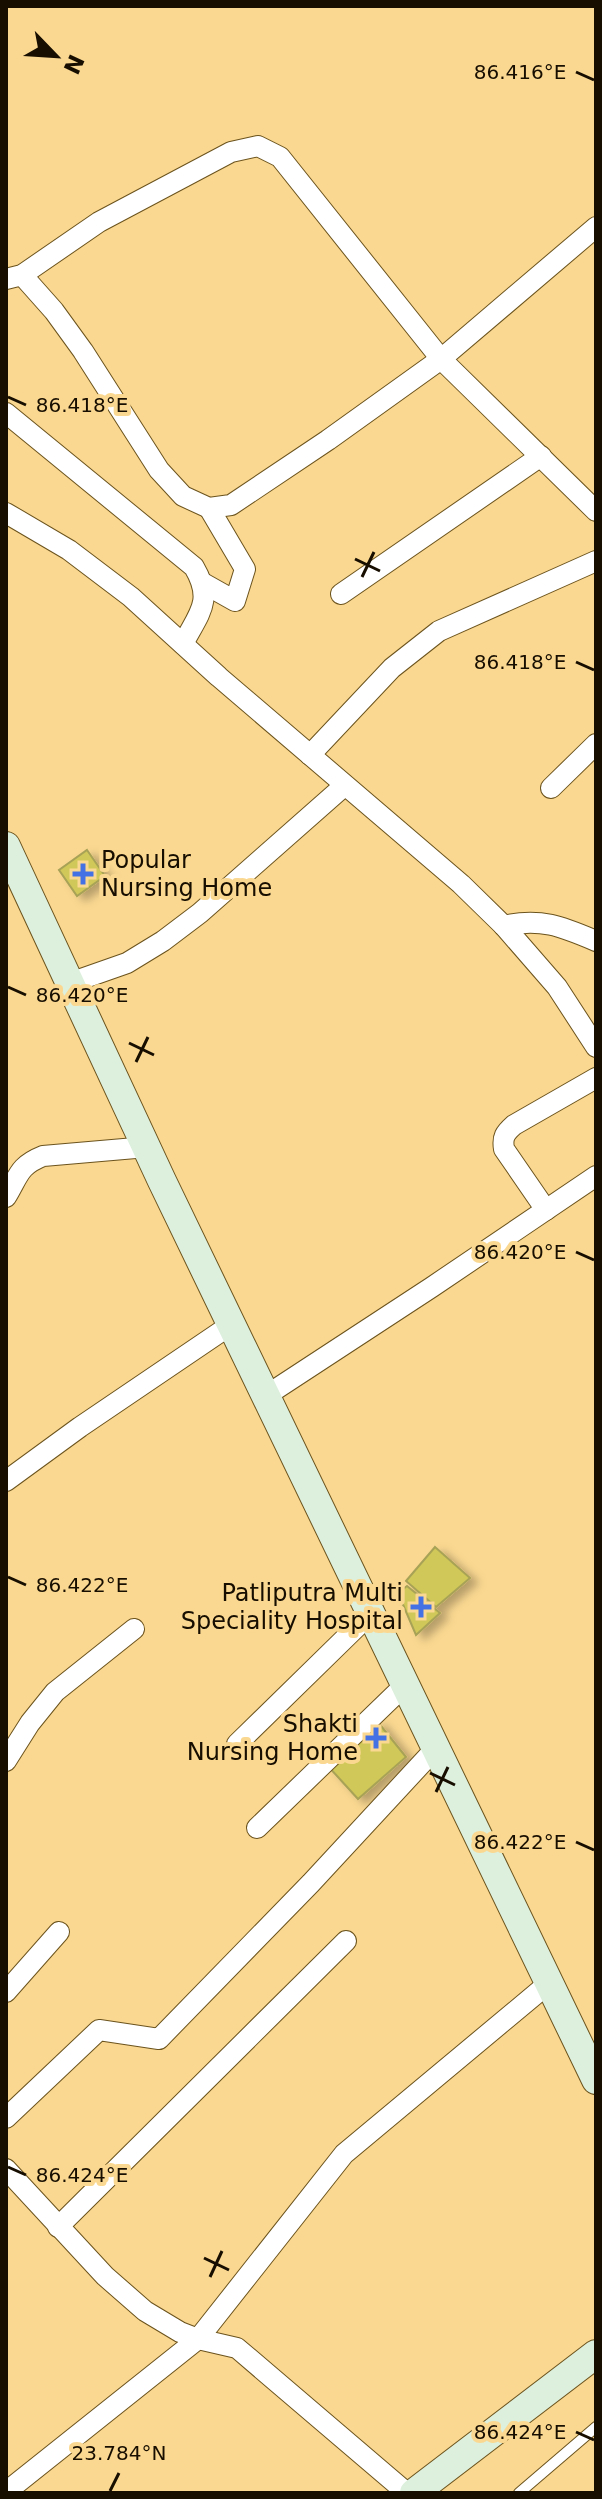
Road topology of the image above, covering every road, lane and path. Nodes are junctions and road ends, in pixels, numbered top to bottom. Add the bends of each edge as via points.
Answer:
1 (596, 227) edge
2 (14, 277) edge
3 (441, 359) junction
4 (6, 413) edge
5 (541, 456) junction
6 (209, 508) junction
7 (596, 511) edge
8 (6, 513) edge
9 (596, 561) edge
10 (203, 583) junction
11 (341, 594) dead end
12 (183, 644) junction
13 (596, 744) edge
14 (310, 755) junction
15 (344, 786) junction
16 (551, 788) dead end
17 (8, 858) edge
18 (504, 926) junction
19 (596, 941) edge
20 (70, 983) junction
21 (596, 1047) edge
22 (596, 1078) edge
23 (147, 1147) junction
24 (596, 1176) edge
25 (6, 1197) edge
26 (546, 1210) junction
27 (232, 1324) junction
28 (267, 1395) junction
29 (6, 1481) edge
30 (372, 1612) junction
31 (134, 1629) dead end
32 (406, 1684) junction
33 (237, 1744) dead end
34 (436, 1748) junction
35 (6, 1761) edge
36 (257, 1828) dead end
37 (59, 1932) dead end
38 (346, 1941) dead end
39 (549, 1983) junction
40 (6, 1992) edge
41 (596, 2080) edge
42 (6, 2118) edge
43 (6, 2169) edge
44 (58, 2227) junction
45 (198, 2339) junction
46 (596, 2354) edge
47 (596, 2427) edge
48 (6, 2492) edge
49 (407, 2493) edge
50 (414, 2493) edge
51 (519, 2493) edge

1 - 3 street
2 - 3 street via 99,222 231,152 258,146 280,157
2 - 6 street via 54,311 159,470 183,496
3 - 5 street
3 - 6 street via 231,505
4 - 10 street via 194,567
5 - 7 street
5 - 11 street
6 - 10 street via 245,569 235,601
8 - 12 street via 69,550
9 - 14 street via 439,631 392,668
10 - 12 street via 204,604
12 - 14 street
13 - 16 street
14 - 15 street
15 - 18 street
15 - 20 street via 163,941 127,963
17 - 20 main road
18 - 19 street via 525,920 544,923
18 - 21 street via 557,987
20 - 23 main road
22 - 26 street via 505,1133 504,1149
23 - 25 street via 43,1156 18,1173
23 - 27 main road
24 - 26 street
26 - 28 street
27 - 28 main road
27 - 29 street
28 - 30 main road
30 - 32 main road
30 - 33 street
31 - 35 street via 55,1692
32 - 34 main road
32 - 36 street
34 - 39 main road
34 - 42 street via 159,2039 99,2030
37 - 40 street
38 - 44 street
39 - 41 main road
39 - 45 street via 344,2154
43 - 44 street
44 - 45 street via 145,2311
45 - 48 street
45 - 49 street via 237,2348 252,2359
46 - 50 main road
47 - 51 lane

